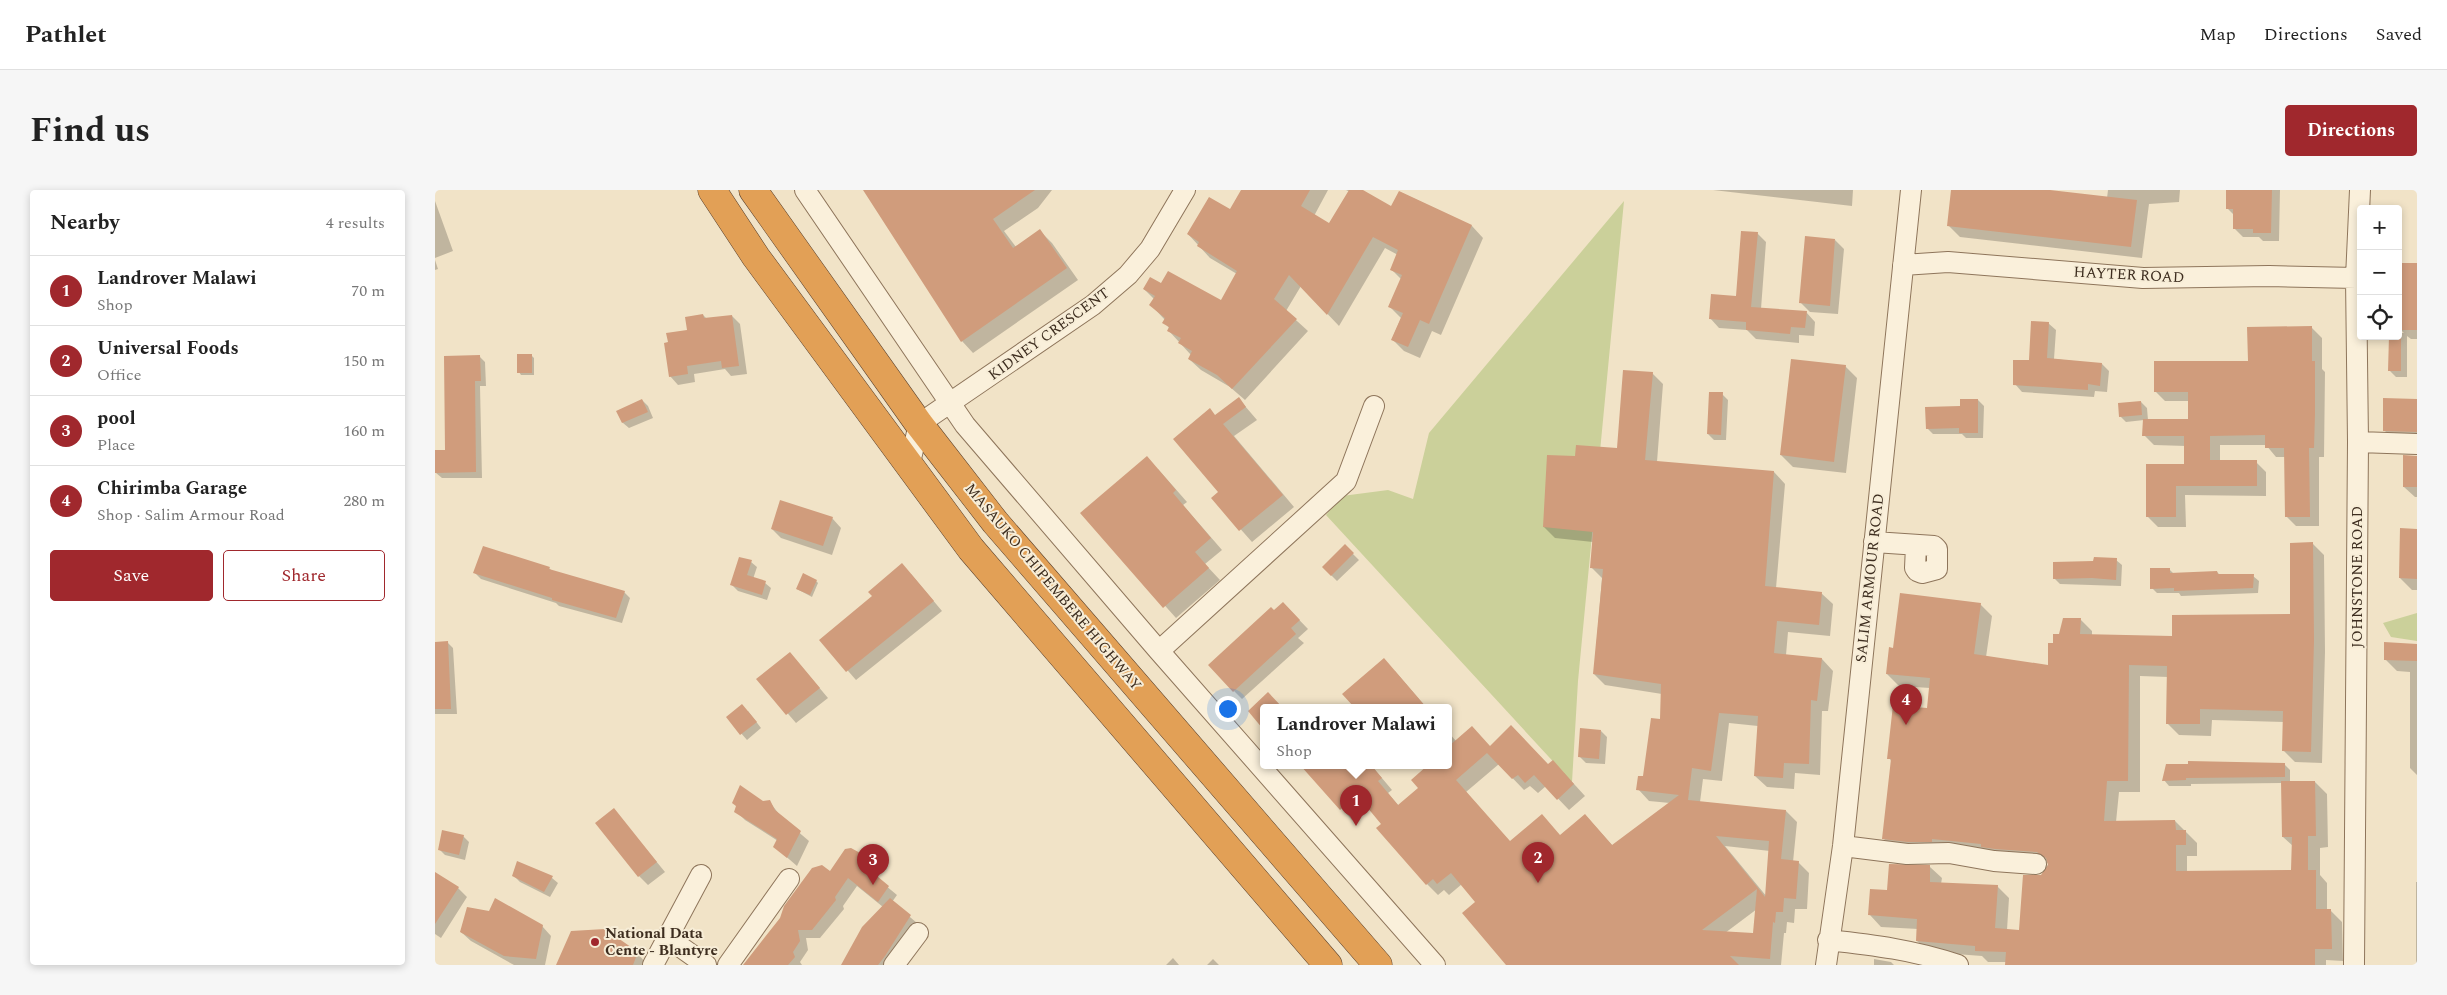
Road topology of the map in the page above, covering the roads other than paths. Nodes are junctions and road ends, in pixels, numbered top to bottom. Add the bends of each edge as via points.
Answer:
1 (712, 190) edge
2 (753, 190) edge
3 (805, 190) edge
4 (1185, 190) edge
5 (1911, 190) edge
6 (2360, 190) edge
7 (1903, 265) junction
8 (2356, 278) junction
9 (950, 403) junction
10 (1374, 406) dead end
11 (919, 424) junction
12 (2359, 442) junction
13 (2417, 444) edge
14 (909, 467) junction
15 (1874, 542) junction
16 (1916, 546) dead end
17 (1159, 651) junction
18 (1260, 766) edge
19 (1263, 769) edge
20 (1843, 846) junction
21 (2036, 864) dead end
22 (701, 875) dead end
23 (789, 879) dead end
24 (918, 933) dead end
25 (668, 938) junction
26 (1828, 940) junction
27 (653, 965) edge
28 (706, 965) edge
29 (728, 965) edge
30 (894, 965) edge
31 (1329, 965) edge
32 (1378, 965) edge
33 (1435, 965) edge
34 (1826, 965) edge
35 (1958, 965) edge
36 (2354, 965) edge

1 - 14 highway via 762,265
2 - 11 highway, MASAUKO CHIPEMBERE HIGHWAY
3 - 9 street
4 - 9 street, KIDNEY CRESCENT via 1150,249 1128,275 1093,304
5 - 7 street, SALIM ARMOUR ROAD
6 - 8 street, JOHNSTONE ROAD
7 - 8 street, HAYTER ROAD via 1948,262 2143,278
7 - 15 street, SALIM ARMOUR ROAD
8 - 12 street, JOHNSTONE ROAD
9 - 11 street, KIDNEY CRESCENT
9 - 17 street via 965,425
10 - 17 street via 1345,481
11 - 14 street
11 - 32 highway, MASAUKO CHIPEMBERE HIGHWAY via 995,522
12 - 13 street
12 - 36 street, JOHNSTONE ROAD
14 - 31 highway via 971,549
15 - 16 street
15 - 20 street, SALIM ARMOUR ROAD
17 - 18 street
19 - 33 street
20 - 21 street via 1907,854 1949,853
20 - 26 street, SALIM ARMOUR ROAD
22 - 25 street
23 - 29 street
24 - 30 street
25 - 27 street
25 - 28 street
26 - 34 street, SALIM ARMOUR ROAD
26 - 35 street via 1896,947

